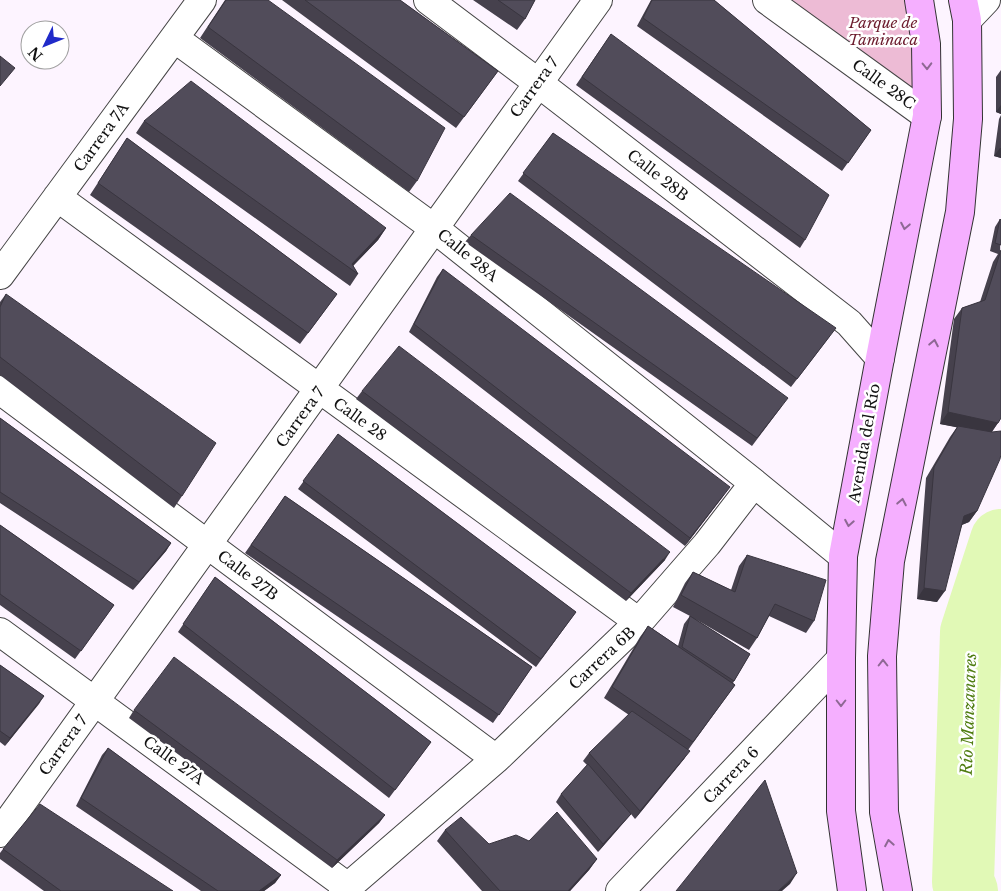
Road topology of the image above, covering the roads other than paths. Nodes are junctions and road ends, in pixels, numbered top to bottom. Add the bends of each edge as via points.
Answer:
1 (202, 0) edge
2 (428, 0) edge
3 (598, 0) edge
4 (767, 0) edge
5 (919, 0) edge
6 (986, 0) edge
7 (965, 10) edge
8 (174, 38) junction
9 (538, 82) junction
10 (927, 116) junction
11 (57, 197) junction
12 (435, 228) junction
13 (0, 274) edge
14 (880, 358) junction
15 (0, 390) edge
16 (320, 390) junction
17 (754, 483) junction
18 (208, 545) junction
19 (843, 556) junction
20 (639, 622) junction
21 (0, 632) edge
22 (841, 659) junction
23 (94, 702) junction
24 (496, 759) junction
25 (0, 833) edge
26 (345, 889) edge
27 (620, 891) edge
28 (852, 891) edge
29 (898, 891) edge

1 - 8 street, Carrera 7A
2 - 9 street, Calle 28B
3 - 9 street, Carrera 7
4 - 10 street, Calle 28C
5 -> 10 main road, Avenida del Río via 926,44
6 - 7 street
29 -> 7 main road via 884,812 882,656 892,552 960,212 968,119
8 - 11 street, Carrera 7A
8 - 12 street, Calle 28A
9 - 12 street, Carrera 7
9 - 14 street, Calle 28B via 849,323
10 -> 14 main road, Avenida del Río
11 - 13 street, Carrera 7A
11 - 16 street, Calle 28
12 - 16 street, Carrera 7
12 - 17 street, Calle 28A
14 -> 19 main road, Avenida del Río
15 - 18 street, Calle 27B
16 - 18 street, Carrera 7
16 - 20 street, Calle 28
17 - 19 street
17 - 20 street, Carrera 6B via 707,544
18 - 23 street, Carrera 7
18 - 24 street, Calle 27B
19 - 22 main road, Avenida del Río
20 - 24 street, Carrera 6B
21 - 23 street, Calle 27A
22 - 27 street, Carrera 6
22 -> 28 main road, Avenida del Río via 841,811
23 - 25 street, Carrera 7
23 - 26 street, Calle 27A
24 - 26 street, Carrera 6B

